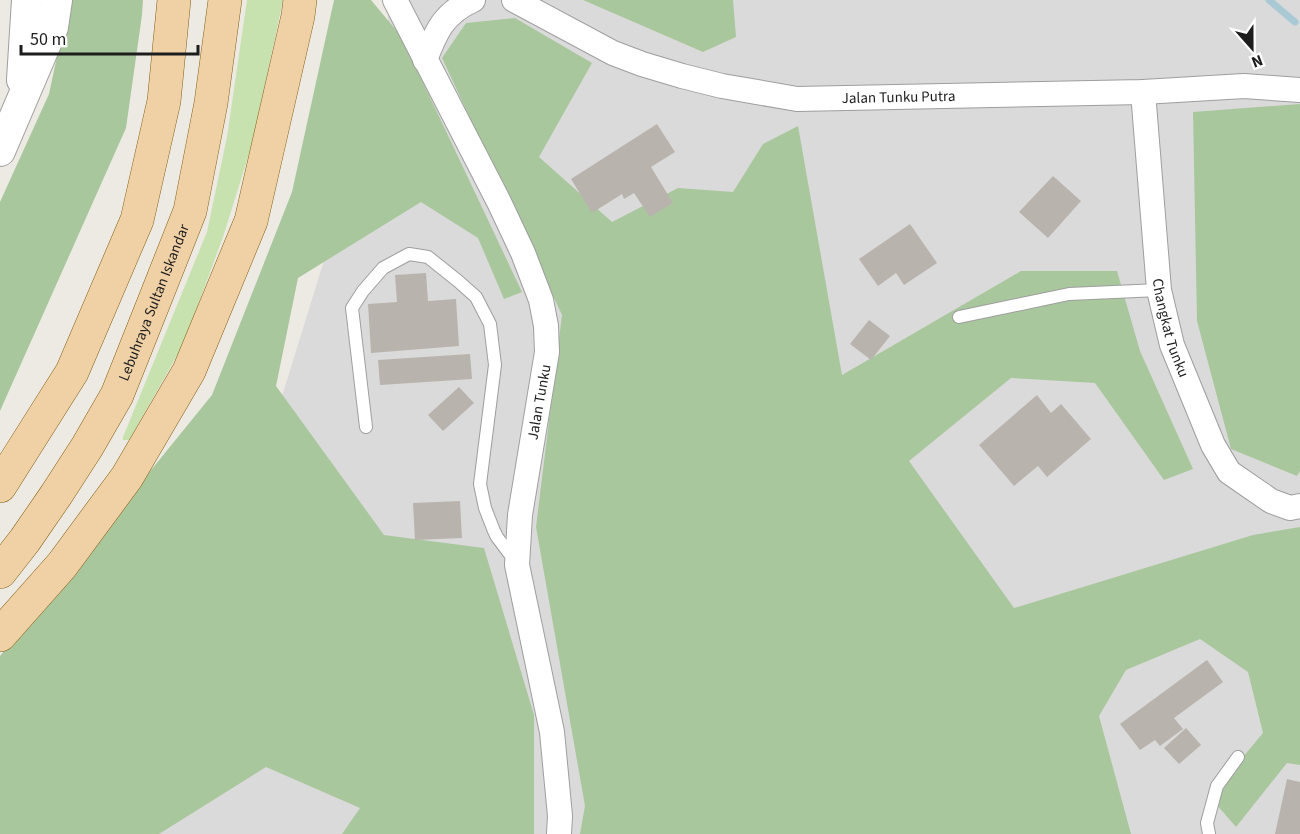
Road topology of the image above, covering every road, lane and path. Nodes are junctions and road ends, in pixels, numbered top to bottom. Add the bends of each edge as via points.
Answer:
1 (27, 0) edge
2 (57, 0) edge
3 (174, 0) edge
4 (225, 0) edge
5 (395, 0) edge
6 (473, 0) edge
7 (514, 0) edge
8 (303, 5) edge
9 (426, 60) junction
10 (1300, 90) edge
11 (1143, 92) junction
12 (21, 104) junction
13 (0, 151) edge
14 (1160, 290) junction
15 (959, 317) dead end
16 (366, 427) dead end
17 (0, 486) edge
18 (1300, 506) edge
19 (517, 565) junction
20 (0, 572) edge
21 (0, 635) edge
22 (1238, 757) dead end
23 (559, 834) edge
24 (1209, 834) edge

1 - 12 street
2 - 12 street via 53,27
3 - 17 main road via 164,101 137,220 72,372
4 - 20 main road, Lebuhraya Sultan Iskandar via 211,103 189,211 150,312 117,395 56,495
5 - 9 street, Jalan Tunku
6 - 9 street via 443,22
7 - 11 street, Jalan Tunku Putra via 613,53 642,64 722,87 797,99
8 - 21 main road via 252,221 189,371 127,477 62,565
9 - 19 street, Jalan Tunku via 523,252 546,326 547,352 520,515
10 - 11 street, Jalan Tunku Putra via 1244,86
11 - 14 street, Changkat Tunku
12 - 13 street
14 - 15 lane via 1069,294
14 - 18 street, Changkat Tunku via 1172,345 1213,445 1229,472 1270,501 1290,508
16 - 19 lane via 352,308 383,268 409,254 428,257 476,297 490,324 495,365 480,484 494,531
19 - 23 street, Jalan Tunku via 552,732
22 - 24 lane via 1217,786 1207,823

